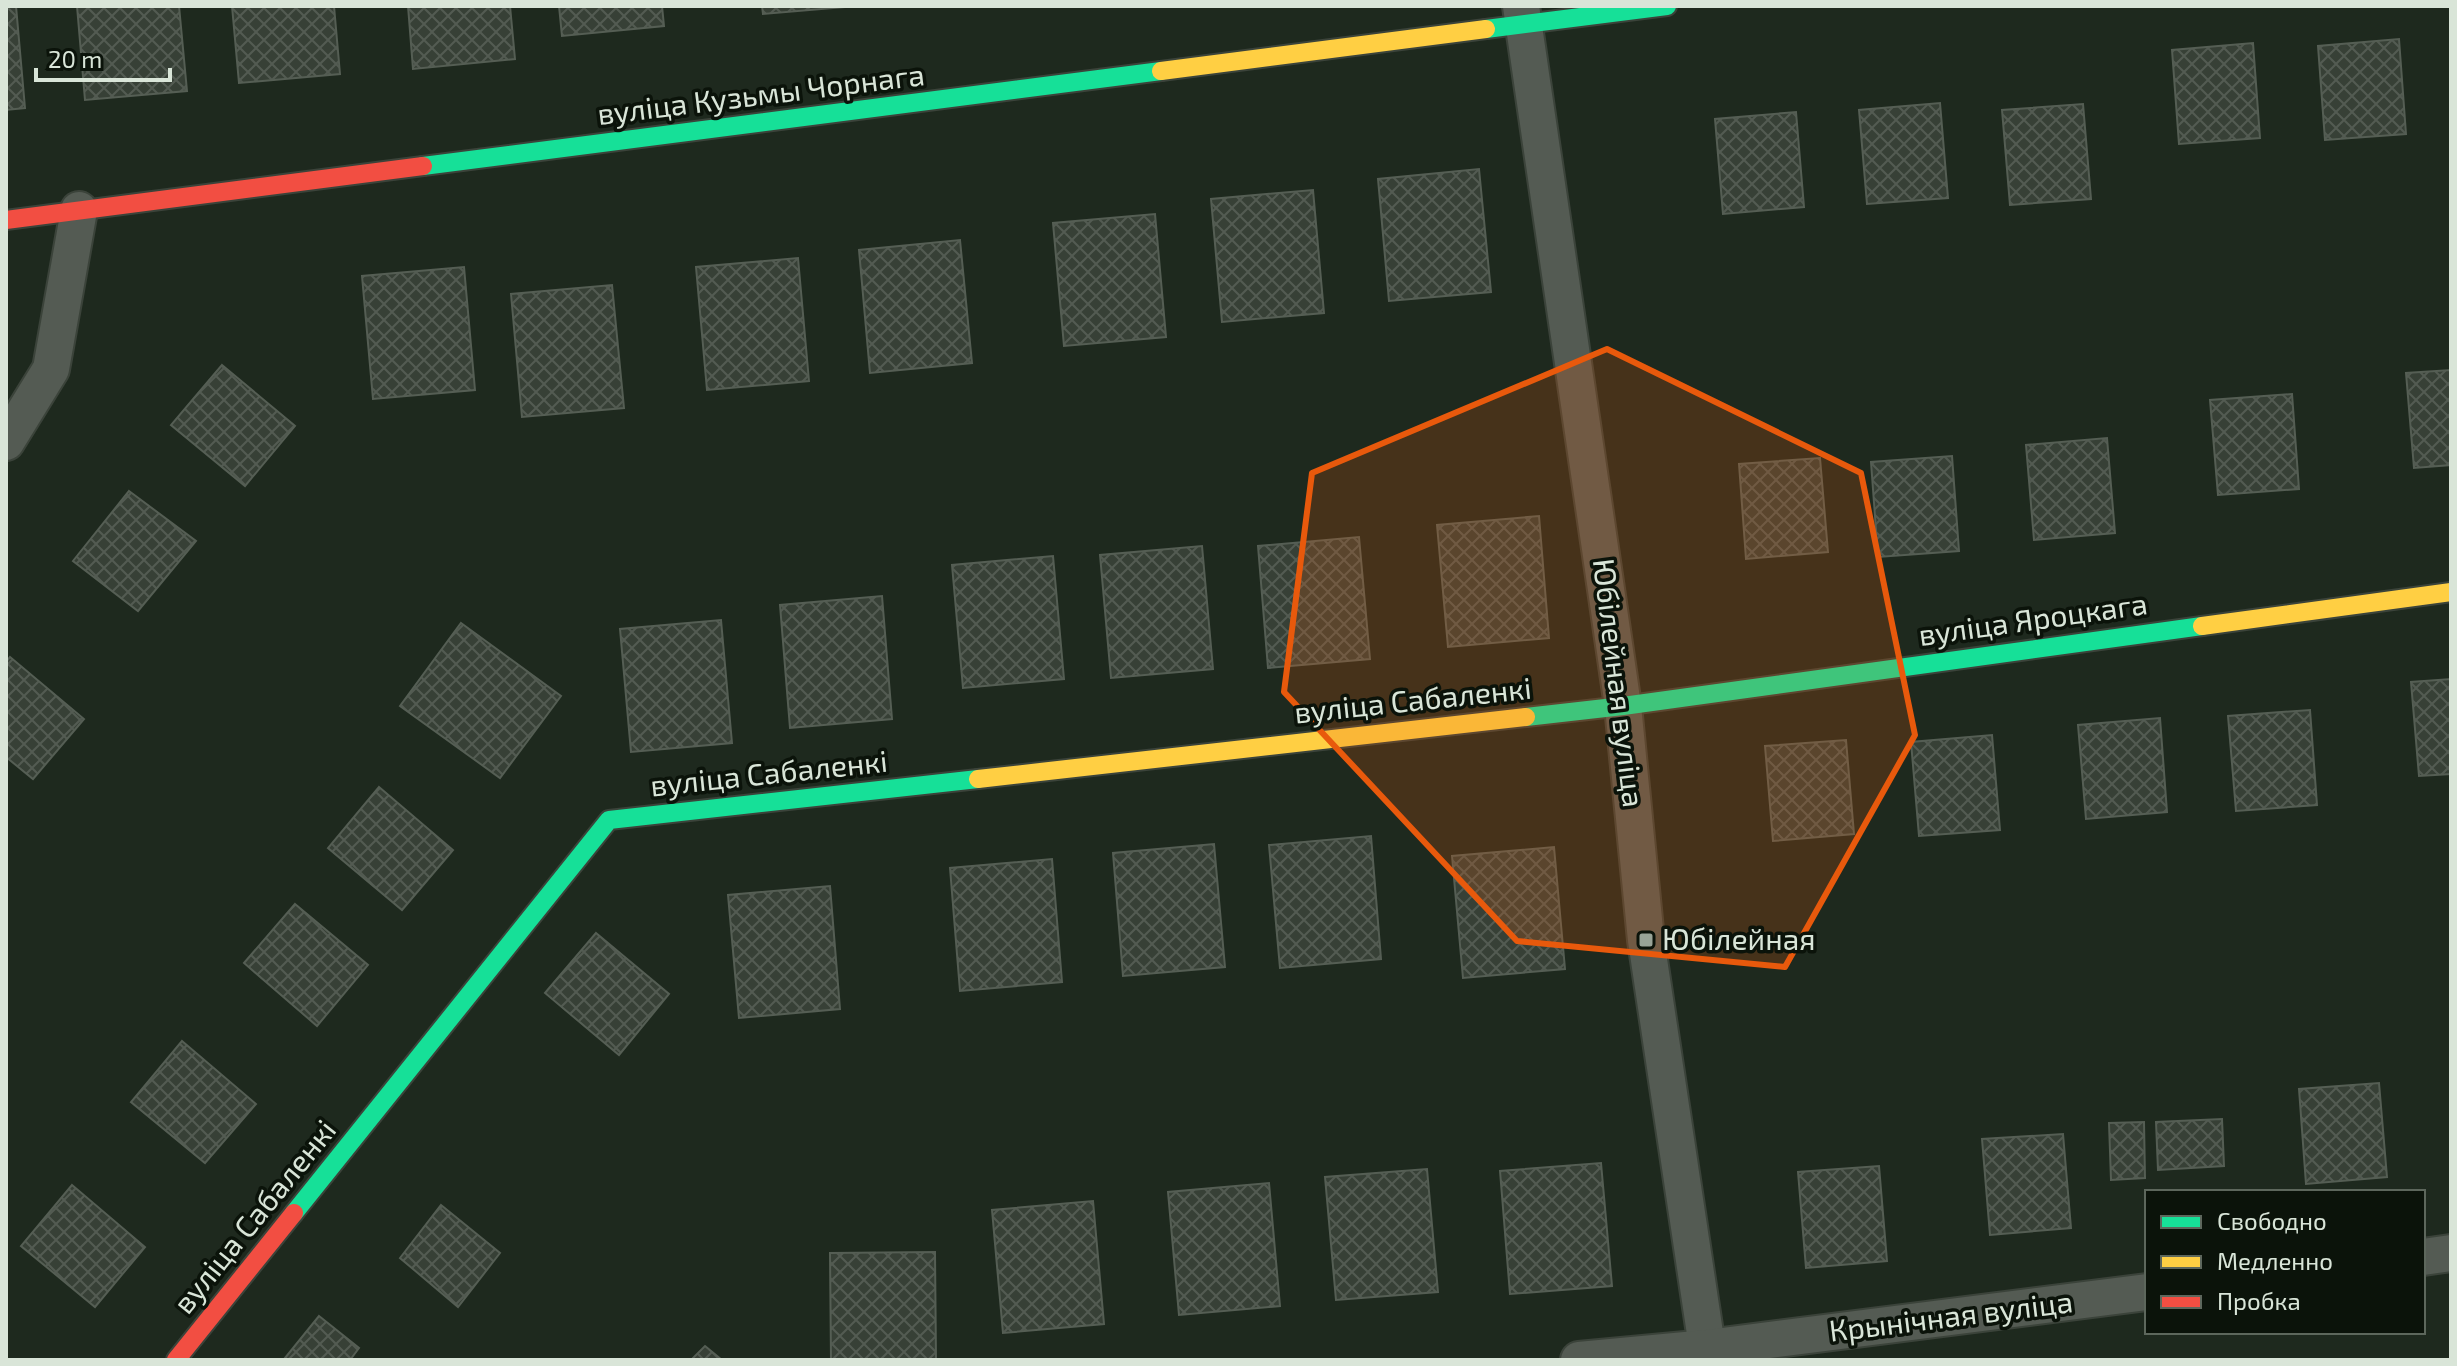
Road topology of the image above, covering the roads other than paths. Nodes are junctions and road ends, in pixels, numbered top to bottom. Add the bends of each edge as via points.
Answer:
1 (1667, 6) edge
2 (1522, 16) edge
3 (79, 210) junction
4 (6, 220) edge
5 (6, 442) edge
6 (2451, 592) edge
7 (1623, 706) junction
8 (2451, 1253) edge
9 (2425, 1257) edge
10 (2145, 1292) edge
11 (1708, 1354) edge
12 (176, 1360) edge
13 (1579, 1360) edge

1 - 2 street, вуліца Кузьмы Чорнага
2 - 3 street, вуліца Кузьмы Чорнага
2 - 7 street, Юбілейная вуліца
3 - 4 street, вуліца Кузьмы Чорнага
3 - 5 street via 51,369
6 - 7 street, вуліца Яроцкага
7 - 11 street, Юбілейная вуліца via 1646,940
7 - 12 street, вуліца Сабаленкі via 609,820
8 - 9 street
10 - 11 street, Крынічная вуліца
11 - 13 street, Крынічная вуліца

